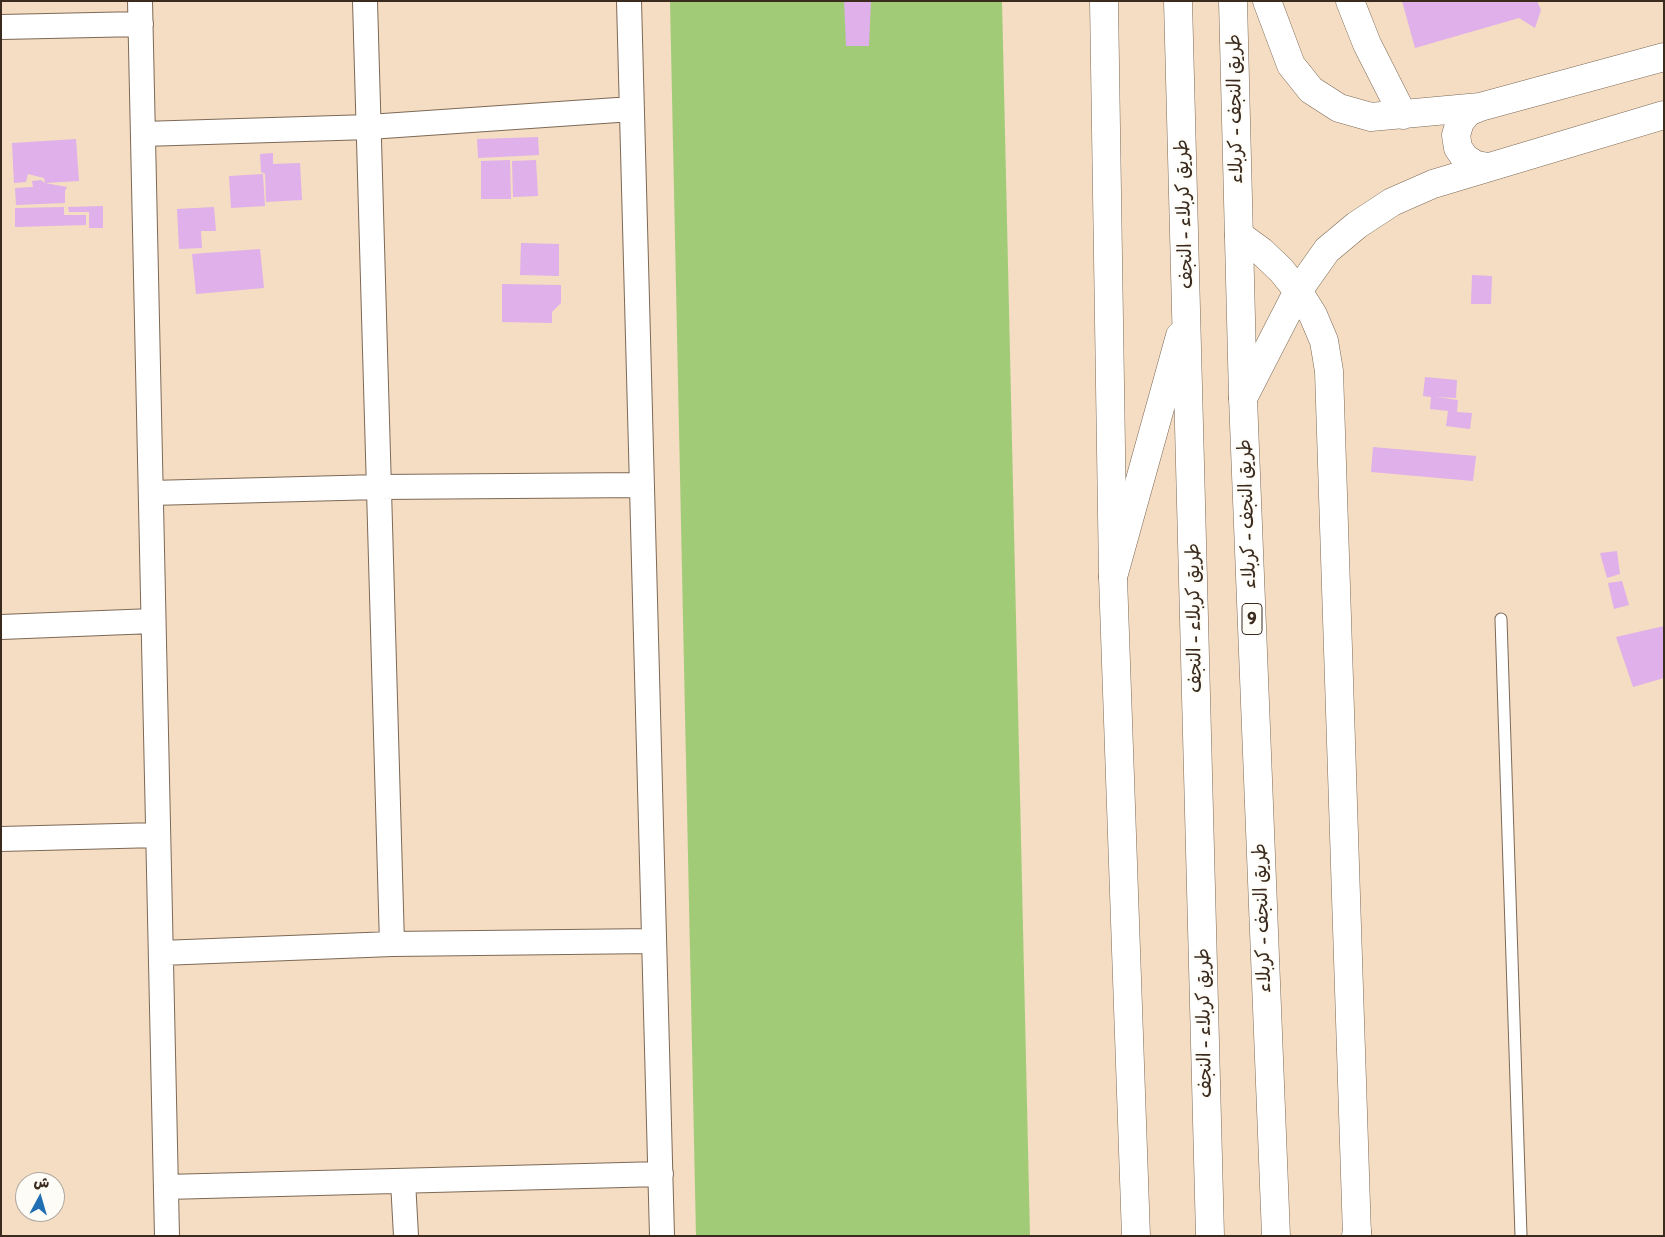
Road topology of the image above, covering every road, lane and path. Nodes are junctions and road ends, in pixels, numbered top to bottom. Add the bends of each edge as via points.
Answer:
1 (365, 1) edge
2 (629, 1) edge
3 (1104, 1) edge
4 (1178, 1) edge
5 (1234, 1) edge
6 (1267, 1) edge
7 (1350, 1) edge
8 (140, 13) edge
9 (1, 27) edge
10 (1664, 57) edge
11 (1480, 107) junction
12 (632, 109) junction
13 (1403, 115) junction
14 (1664, 115) edge
15 (369, 127) junction
16 (143, 134) junction
17 (1489, 167) junction
18 (1239, 235) junction
19 (1298, 291) junction
20 (1188, 308) junction
21 (1243, 398) junction
22 (642, 485) junction
23 (379, 487) junction
24 (151, 493) junction
25 (1113, 576) junction
26 (1501, 619) dead end
27 (153, 621) junction
28 (1, 627) edge
29 (158, 835) junction
30 (1, 839) edge
31 (654, 941) junction
32 (392, 944) junction
33 (161, 953) junction
34 (661, 1174) junction
35 (403, 1181) junction
36 (166, 1187) junction
37 (1357, 1234) edge
38 (166, 1236) edge
39 (406, 1236) edge
40 (662, 1236) edge
41 (1136, 1236) edge
42 (1210, 1236) edge
43 (1276, 1236) edge
44 (1521, 1236) edge

1 - 15 street
2 - 12 street
3 - 25 main road
4 - 20 main road, طريق کربلاء - النجف
5 - 18 main road, طريق النجف - کربلاء / 9
6 - 13 main road via 1291,65 1312,90 1339,108 1370,117
7 - 13 main road via 1370,51
8 - 9 street
8 - 16 street
10 - 11 main road
11 - 13 main road
11 - 17 main road via 1468,112 1456,135 1458,148 1465,158 1476,165
12 - 15 street
12 - 22 street
14 - 17 main road
15 - 16 street
15 - 23 street
16 - 24 street
17 - 19 main road via 1432,184 1392,202 1327,250
18 - 19 main road via 1261,251
18 - 21 main road, طريق النجف - کربلاء / 9
19 - 21 main road
19 - 37 main road via 1324,342 1329,371
20 - 25 main road
20 - 42 main road, طريق کربلاء - النجف
21 - 43 main road, طريق النجف - کربلاء / 9
22 - 23 street
22 - 31 street
23 - 24 street
23 - 32 street
24 - 27 street
25 - 41 main road
26 - 44 lane
27 - 28 street
27 - 29 street
29 - 30 street
29 - 33 street
31 - 32 street
31 - 34 street
32 - 33 street
33 - 36 street
34 - 35 street
34 - 40 street
35 - 36 street
35 - 39 street
36 - 38 street

